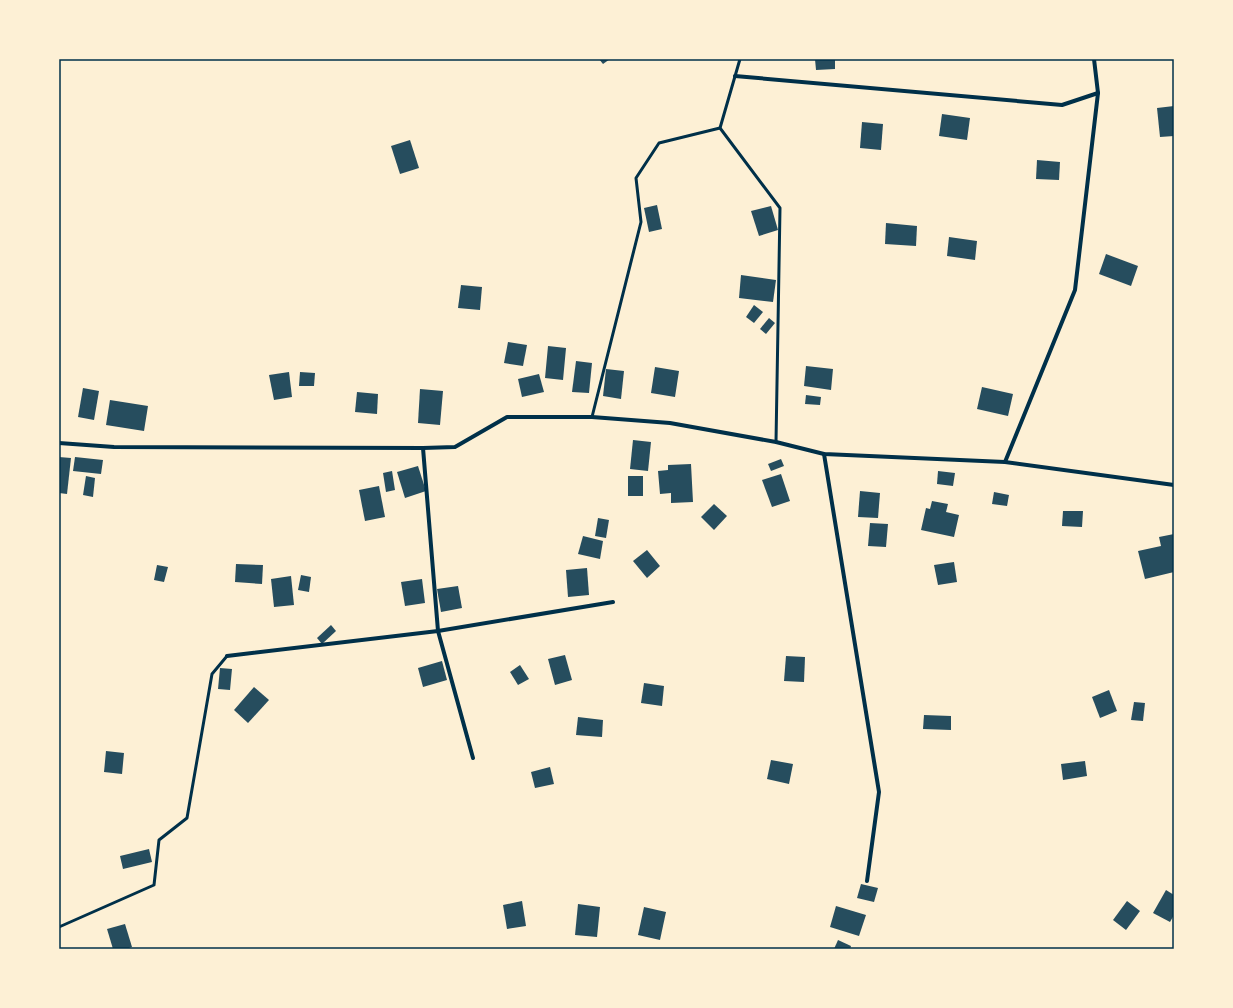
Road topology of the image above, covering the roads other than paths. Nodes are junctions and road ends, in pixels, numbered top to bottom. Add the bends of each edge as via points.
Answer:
1 (740, 59) edge
2 (1094, 59) edge
3 (735, 76) junction
4 (1098, 93) junction
5 (720, 128) junction
6 (592, 417) junction
7 (776, 442) junction
8 (59, 443) edge
9 (423, 448) junction
10 (824, 454) junction
11 (1004, 462) junction
12 (1174, 485) edge
13 (613, 602) dead end
14 (438, 631) junction
15 (227, 656) joint
16 (473, 758) dead end
17 (867, 881) dead end
18 (59, 928) edge

1 - 3 lane
2 - 4 street
3 - 4 street via 1062,105
3 - 5 lane
4 - 11 street via 1075,290
5 - 6 lane via 659,143 636,178 642,222
5 - 7 lane via 780,208
6 - 7 street via 670,423
6 - 9 street via 507,417 455,447
7 - 10 street
8 - 9 street via 114,447
9 - 14 street
10 - 11 street
10 - 17 street via 879,792
11 - 12 street
13 - 14 street
14 - 15 street
14 - 16 street
15 - 18 lane via 212,674 188,818 159,840 154,885

